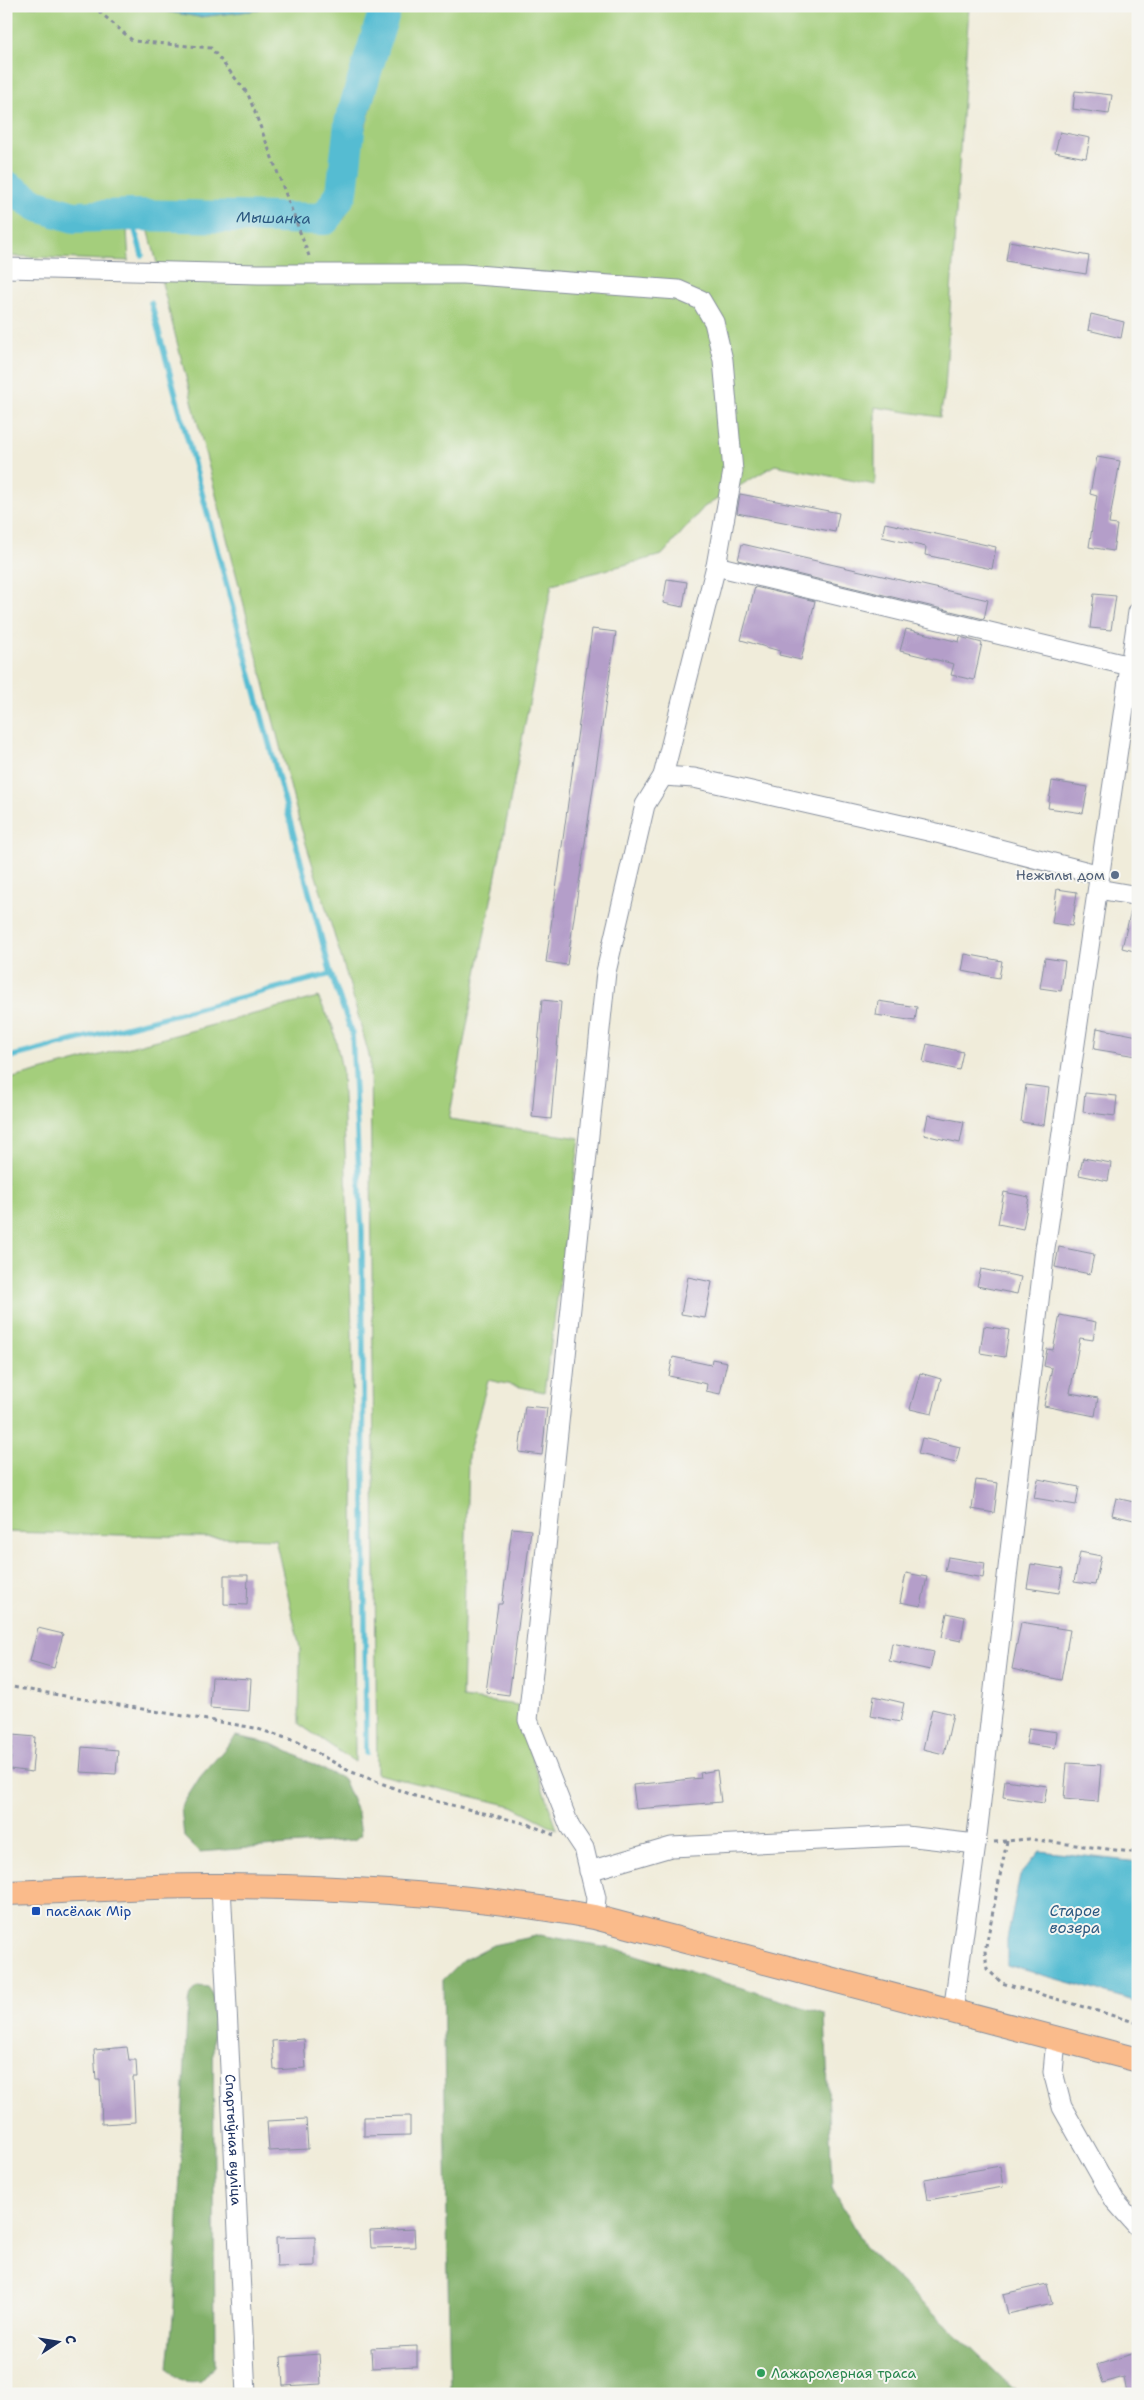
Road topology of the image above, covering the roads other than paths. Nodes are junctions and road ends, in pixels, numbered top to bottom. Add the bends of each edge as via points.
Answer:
1 (6, 268) edge
2 (716, 566) junction
3 (1138, 612) edge
4 (1130, 666) junction
5 (663, 776) junction
6 (1099, 882) junction
7 (1138, 896) edge
8 (976, 1844) junction
9 (589, 1871) junction
10 (221, 1886) junction
11 (6, 1893) edge
12 (594, 1917) junction
13 (953, 2012) junction
14 (1056, 2040) junction
15 (1138, 2060) edge
16 (1138, 2228) edge
17 (246, 2394) edge

1 - 2 street via 258,274 463,274 678,290 701,300 714,322 724,360 733,471
2 - 4 street
2 - 5 street
3 - 4 street
4 - 6 street
5 - 6 street via 694,778 941,834
5 - 9 street via 644,805 606,972 528,1720 570,1827 584,1848
6 - 7 street
6 - 8 street via 1045,1249
8 - 9 street via 906,1836 671,1847
8 - 13 street
9 - 12 street via 596,1898
10 - 11 main road
10 - 12 main road via 470,1898
10 - 17 street, Спартыўная вуліца
12 - 13 main road
13 - 14 main road
14 - 15 main road
14 - 16 street via 1053,2072 1062,2107 1115,2201

